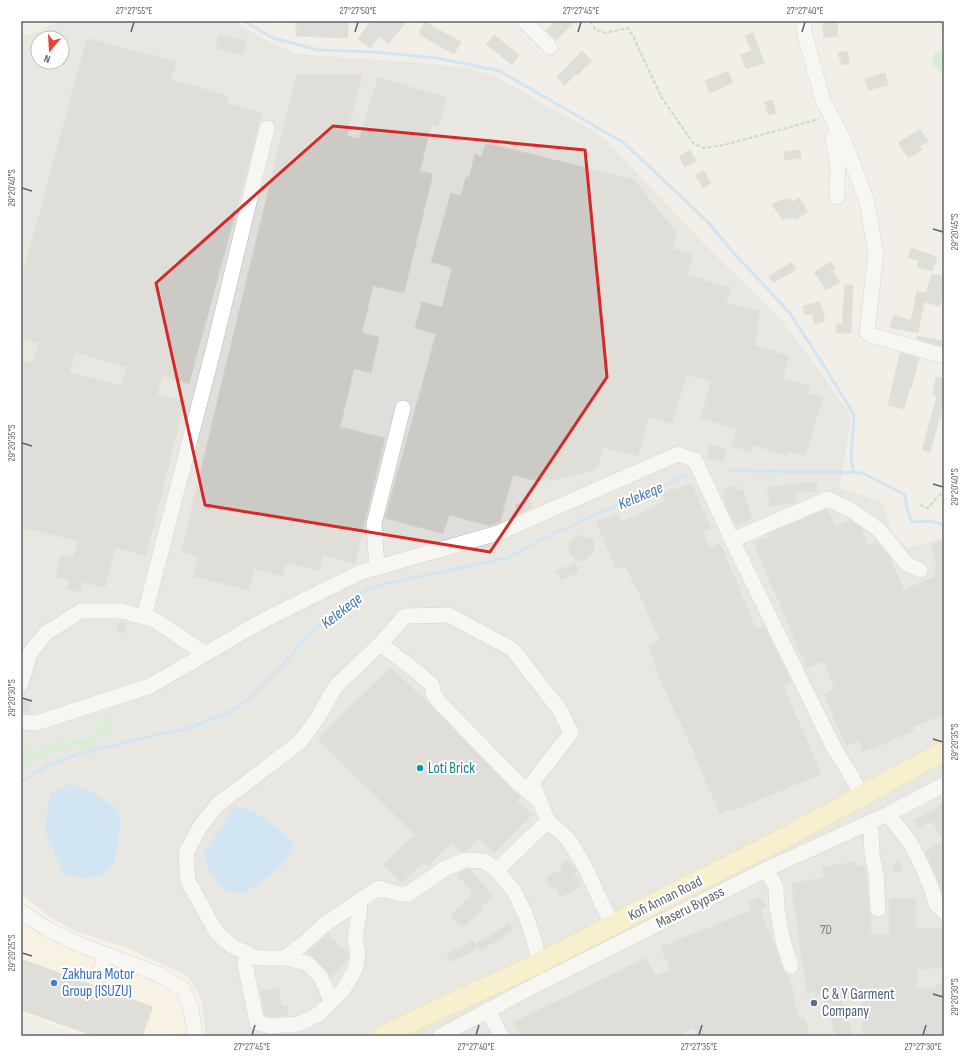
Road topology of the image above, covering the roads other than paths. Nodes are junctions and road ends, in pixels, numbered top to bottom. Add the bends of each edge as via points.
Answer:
1 (524, 21) edge
2 (802, 21) edge
3 (550, 47) dead end
4 (835, 122) junction
5 (267, 128) dead end
6 (837, 197) dead end
7 (944, 356) edge
8 (403, 408) dead end
9 (732, 540) junction
10 (377, 568) junction
11 (920, 570) dead end
12 (144, 617) junction
13 (380, 644) junction
14 (206, 654) junction
15 (21, 684) edge
16 (21, 722) edge
17 (944, 751) edge
18 (944, 785) edge
19 (862, 796) junction
20 (540, 802) junction
21 (888, 814) junction
22 (548, 821) junction
23 (871, 831) dead end
24 (767, 869) junction
25 (497, 870) junction
26 (360, 900) junction
27 (878, 909) dead end
28 (21, 912) edge
29 (944, 912) edge
30 (612, 925) junction
31 (247, 953) junction
32 (105, 955) junction
33 (285, 958) junction
34 (539, 963) junction
35 (791, 966) dead end
36 (99, 976) dead end
37 (330, 1002) junction
38 (488, 1010) junction
39 (192, 1032) edge
40 (382, 1036) edge
41 (440, 1036) edge
42 (501, 1036) edge

1 - 3 street
2 - 4 street via 823,101
4 - 6 street via 833,138 838,169
4 - 7 street via 867,202 876,254 867,332
5 - 12 street via 213,351
8 - 10 street via 374,524
9 - 10 street via 695,460 678,454 498,533
9 - 11 street via 828,499 853,511 879,530 907,564
9 - 19 street via 833,746
10 - 14 street via 361,572 264,620
12 - 14 street via 155,620
12 - 15 street via 121,611 81,611 46,634 30,653
13 - 20 street via 432,685 434,695 441,704
13 - 20 street via 405,616 449,615 512,648 560,710 571,733 532,783
13 - 31 street via 336,686 300,742 217,805 200,827 186,853 188,881 216,932 232,946
14 - 16 street via 150,686 36,723
17 - 19 main road, Kofi Annan Road
18 - 21 street, Maseru Bypass
19 - 30 main road, Kofi Annan Road
20 - 22 street
21 - 24 street, Maseru Bypass
21 - 29 street via 911,844 936,904
22 - 25 street
22 - 30 street via 568,839
23 - 27 street
24 - 35 street via 776,888 783,941
24 - 38 street, Maseru Bypass
25 - 26 street via 484,861 465,860 444,870 408,894 378,888
25 - 34 street via 514,891 526,916
26 - 33 street via 324,925
26 - 37 street via 355,938 358,954 355,970 343,990
28 - 32 street via 49,930
30 - 34 main road, Kofi Annan Road
31 - 33 street via 257,958
31 - 37 street via 245,964 258,1023 271,1026 298,1024 319,1014
32 - 36 street
32 - 39 street via 158,974 183,989 191,1008
33 - 37 street via 307,963 320,976
34 - 40 main road, Kofi Annan Road
38 - 41 street, Maseru Bypass
38 - 42 street

